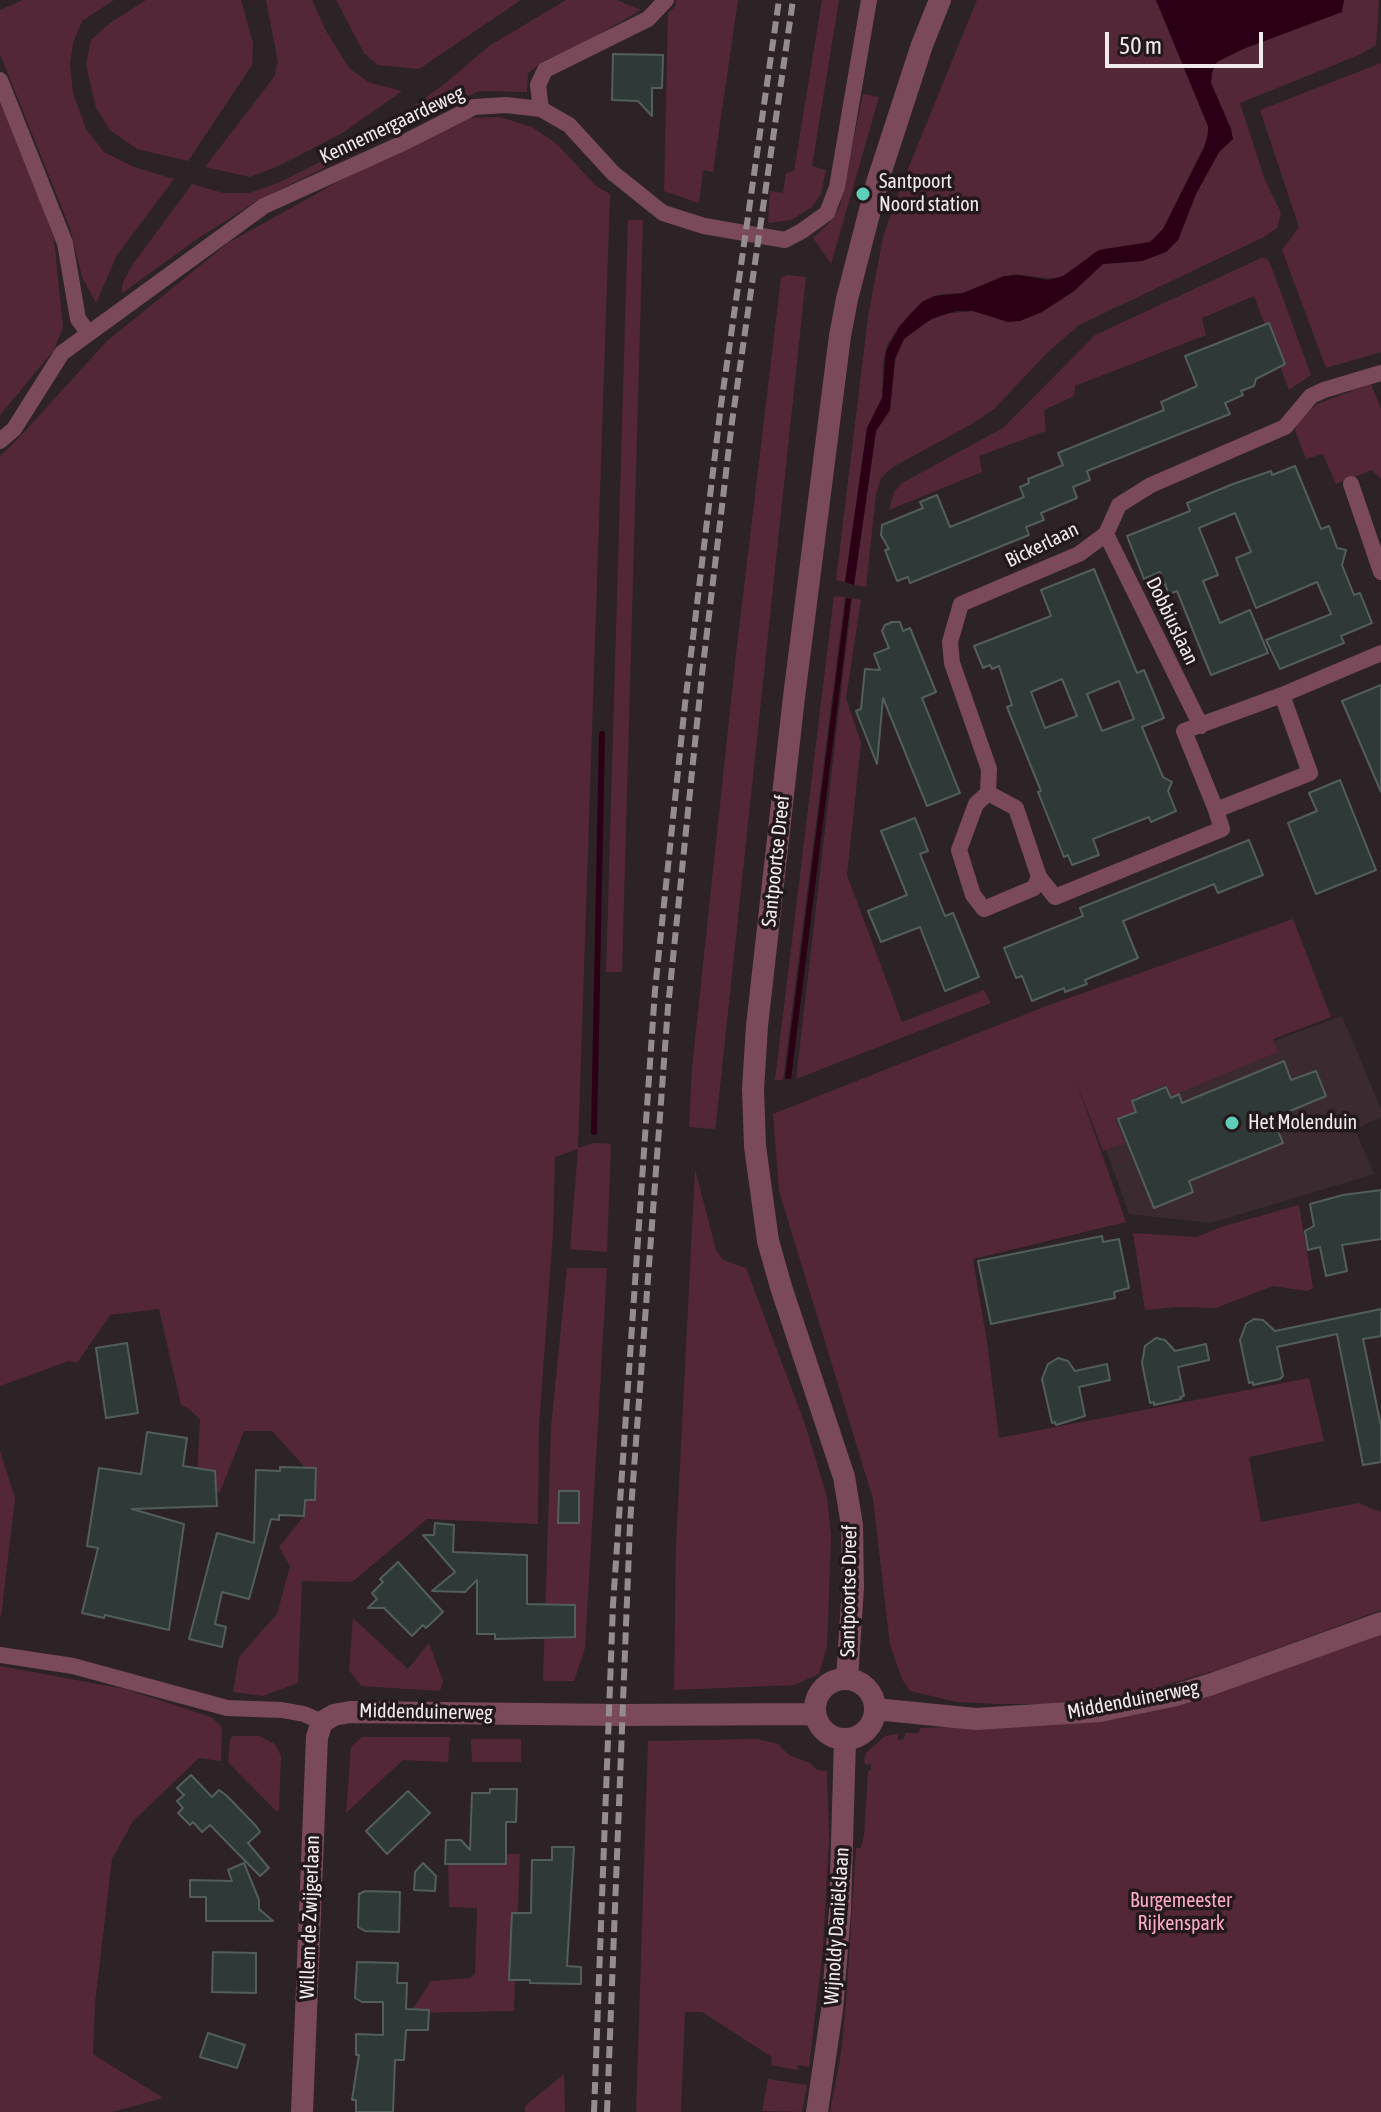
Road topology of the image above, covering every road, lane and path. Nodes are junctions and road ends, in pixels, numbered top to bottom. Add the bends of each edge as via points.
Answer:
1 (666, 0) edge
2 (869, 0) edge
3 (925, 0) edge
4 (940, 0) edge
5 (922, 45) junction
6 (0, 80) edge
7 (541, 109) junction
8 (88, 332) junction
9 (1381, 373) edge
10 (0, 441) edge
11 (1351, 484) dead end
12 (1106, 534) junction
13 (1381, 572) edge
14 (1381, 653) edge
15 (1282, 695) junction
16 (1201, 726) junction
17 (988, 793) junction
18 (1216, 810) junction
19 (1039, 877) junction
20 (1381, 1623) edge
21 (0, 1655) edge
22 (847, 1679) junction
23 (875, 1709) junction
24 (814, 1714) junction
25 (322, 1722) junction
26 (845, 1740) junction
27 (302, 2112) edge
28 (817, 2112) edge

1 - 7 street via 648,19 545,70 538,85
2 - 7 street, Kennemergaardeweg via 837,187 827,213 785,240 663,213 613,173 569,125
3 - 5 street, Santpoortse Dreef
4 - 5 street, Santpoortse Dreef
5 - 22 street, Santpoortse Dreef via 877,183 840,336 794,697 753,1089 768,1241 844,1477 850,1513 853,1587
6 - 8 street via 65,243 78,319
7 - 8 street, Kennemergaardeweg via 474,107 264,206
8 - 10 street, Kennemergaardeweg via 62,353 14,429
9 - 12 street, Bickerlaan via 1311,396 1285,427 1151,485 1119,505
11 - 13 street
12 - 16 street, Dobbiuslaan
12 - 17 street, Bickerlaan via 1079,554 961,604 950,642 952,663 989,769
14 - 15 street
15 - 16 street
15 - 18 street via 1310,773
16 - 18 street via 1184,731
17 - 19 street via 1016,808
17 - 19 street via 976,804 959,850 973,895 984,909 1034,888
18 - 19 street via 1222,829 1055,897
20 - 23 street, Middenduinerweg via 1212,1684 1100,1711 976,1719
21 - 25 street via 73,1666 227,1708 282,1710
22 - 23 street via 865,1686
22 - 24 street via 823,1687
23 - 26 street via 866,1731
24 - 25 street, Middenduinerweg via 350,1712
24 - 26 street via 825,1733
25 - 27 street, Willem de Zwijgerlaan via 316,1753
26 - 28 street, Wijnoldy Daniëlslaan via 839,1925

